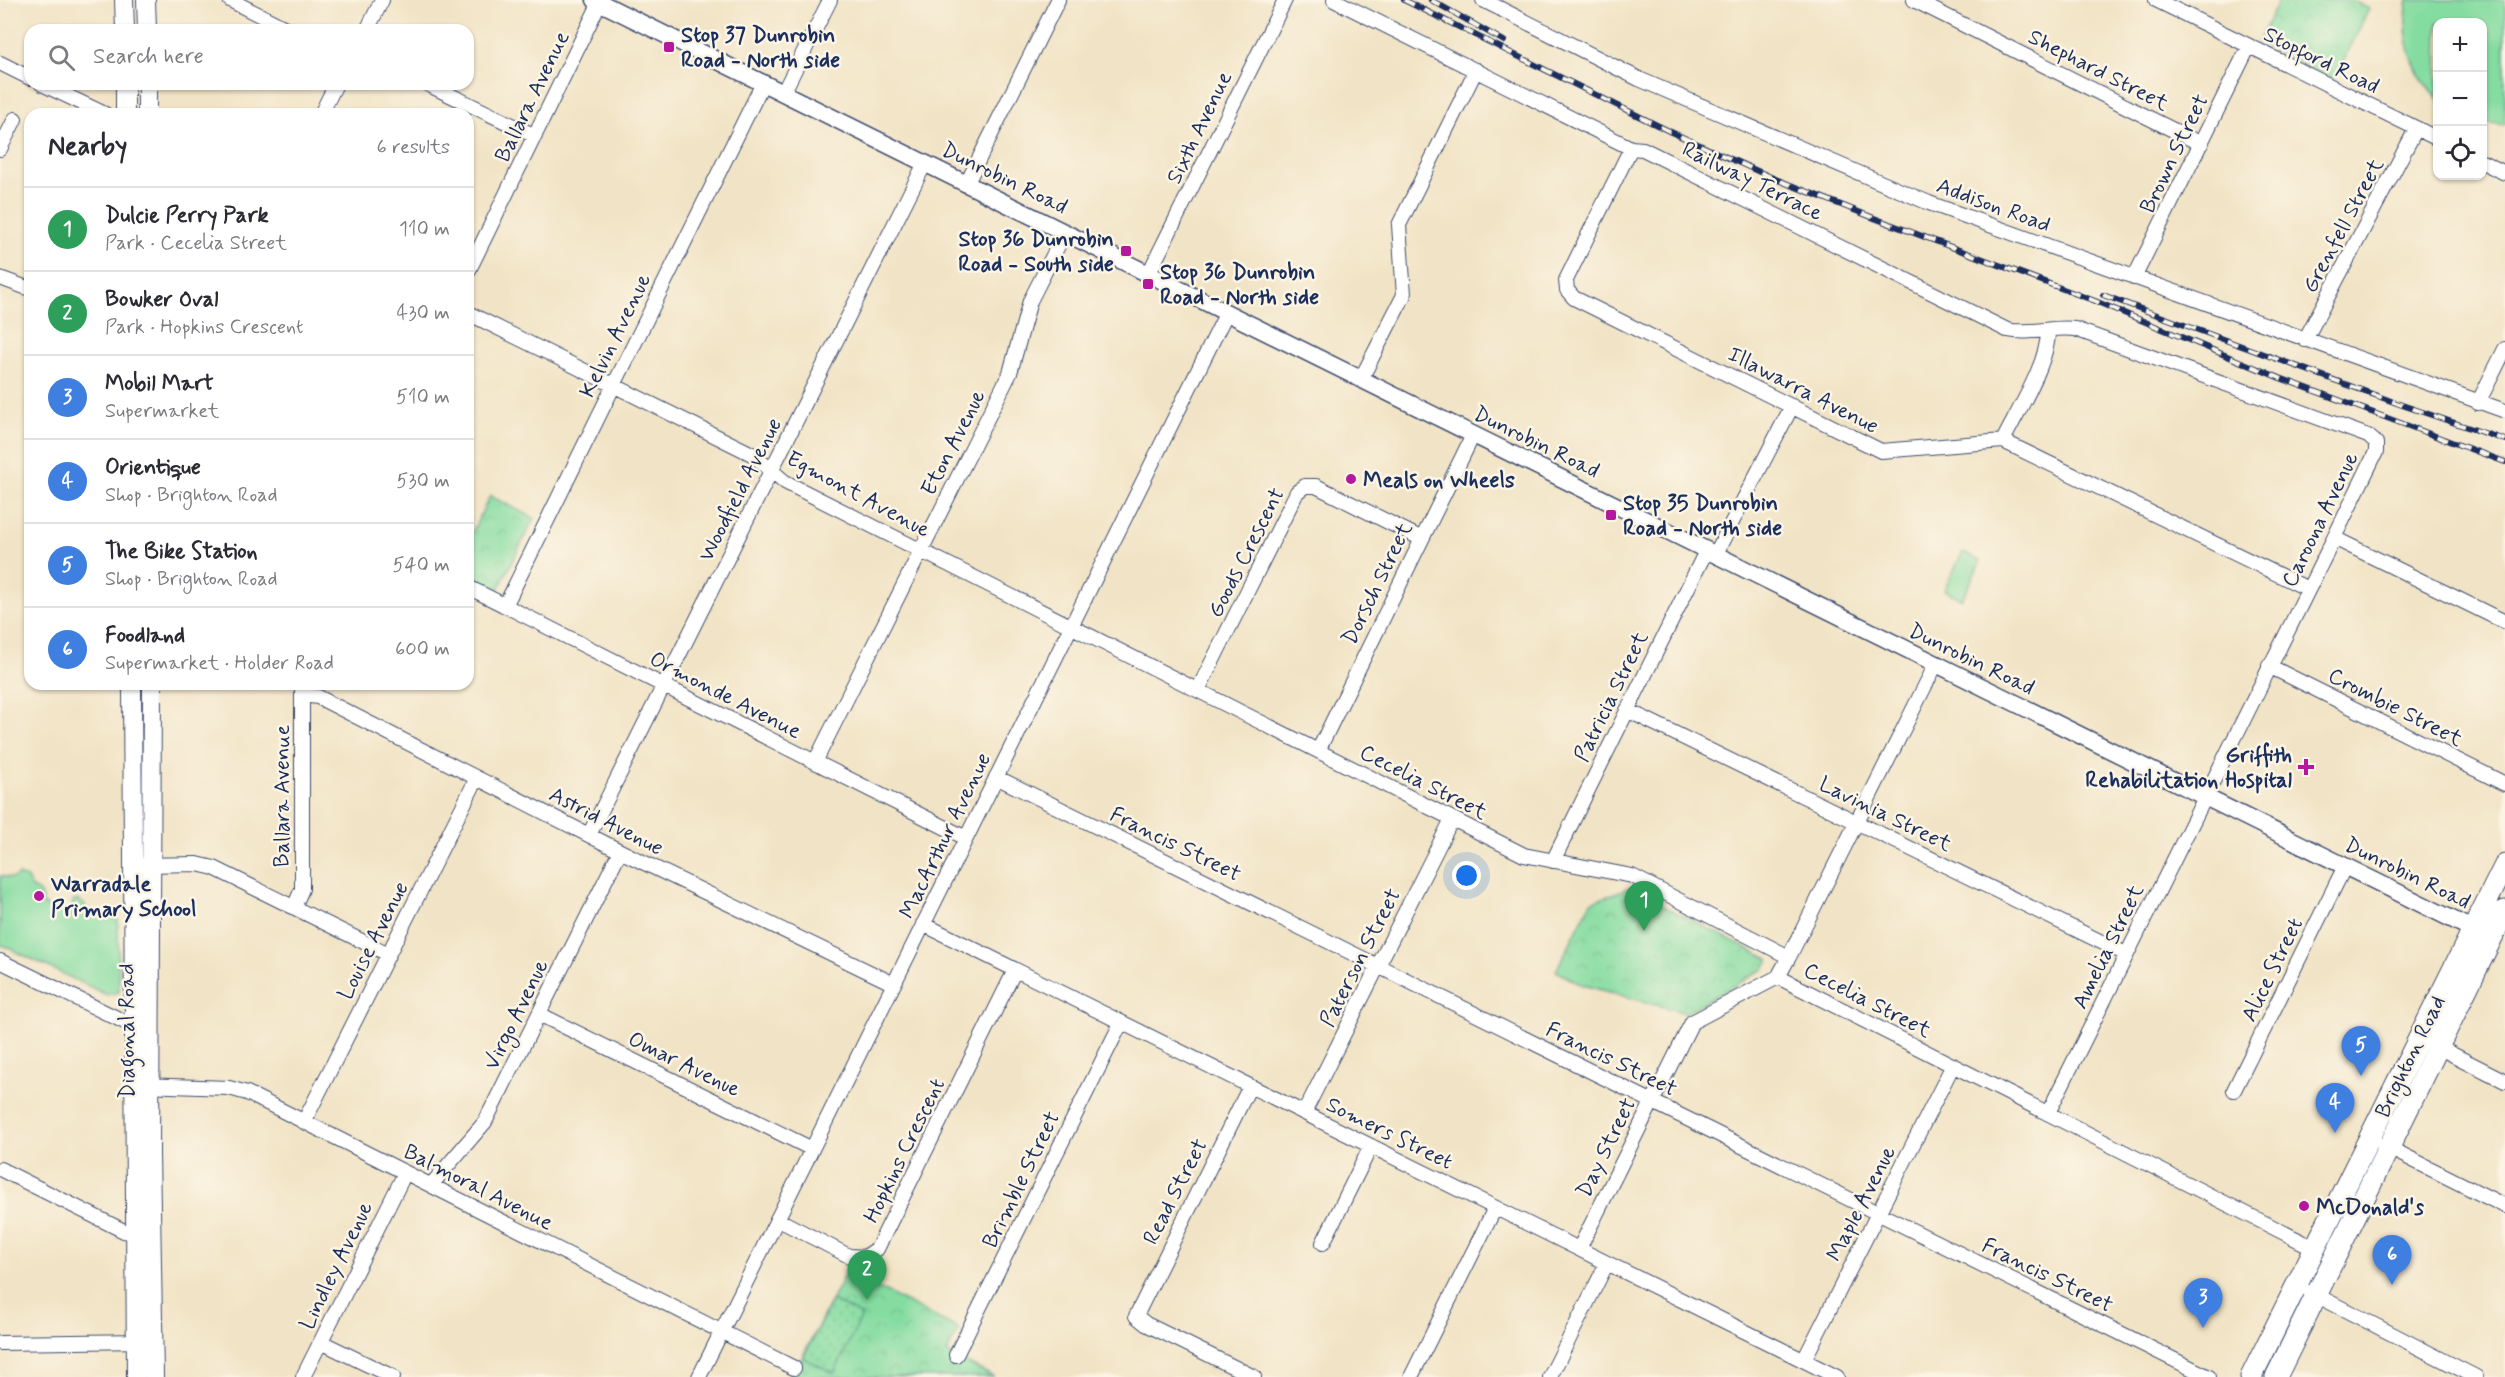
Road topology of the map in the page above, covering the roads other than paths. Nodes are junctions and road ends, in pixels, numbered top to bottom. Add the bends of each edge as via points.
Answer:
1 (124, 0) edge
2 (146, 0) edge
3 (230, 0) edge
4 (382, 0) edge
5 (830, 0) edge
6 (1058, 0) edge
7 (1285, 0) edge
8 (1334, 0) edge
9 (1484, 0) edge
10 (1914, 0) edge
11 (2156, 0) edge
12 (599, 1) edge
13 (125, 24) edge
14 (147, 24) edge
15 (277, 24) edge
16 (370, 24) edge
17 (2249, 46) junction
18 (0, 63) edge
19 (1476, 70) junction
20 (24, 75) edge
21 (763, 83) junction
22 (55, 90) edge
23 (125, 90) edge
24 (147, 90) edge
25 (333, 90) edge
26 (439, 90) edge
27 (783, 93) junction
28 (92, 108) edge
29 (125, 108) edge
30 (147, 108) edge
31 (324, 108) edge
32 (15, 119) dead end
33 (2416, 129) junction
34 (535, 136) junction
35 (2433, 138) edge
36 (2201, 144) junction
37 (1631, 148) junction
38 (0, 149) edge
39 (925, 163) junction
40 (2487, 164) edge
41 (2505, 173) edge
42 (967, 183) junction
43 (1065, 232) junction
44 (474, 260) edge
45 (1149, 273) junction
46 (0, 278) edge
47 (2134, 278) junction
48 (24, 287) edge
49 (1227, 312) junction
50 (474, 316) edge
51 (2048, 330) junction
52 (2305, 340) junction
53 (2505, 349) edge
54 (1361, 379) junction
55 (613, 384) junction
56 (2478, 403) junction
57 (1792, 406) junction
58 (2505, 411) edge
59 (1473, 435) junction
60 (2003, 441) junction
61 (771, 471) junction
62 (2334, 538) junction
63 (1422, 539) junction
64 (921, 550) junction
65 (1711, 553) junction
66 (474, 590) edge
67 (2308, 590) junction
68 (505, 606) junction
69 (2505, 622) edge
70 (1071, 626) junction
71 (1936, 664) junction
72 (2269, 666) junction
73 (664, 686) junction
74 (132, 690) edge
75 (152, 690) edge
76 (302, 690) edge
77 (304, 690) edge
78 (1198, 690) junction
79 (1627, 710) junction
80 (1318, 750) junction
81 (814, 762) junction
82 (996, 777) junction
83 (477, 778) junction
84 (2505, 784) edge
85 (2203, 798) junction
86 (1452, 819) junction
87 (1858, 822) junction
88 (589, 835) junction
89 (966, 838) junction
90 (620, 850) junction
91 (1552, 861) junction
92 (141, 865) junction
93 (2345, 866) junction
94 (2503, 873) edge
95 (294, 907) junction
96 (2505, 911) edge
97 (923, 924) junction
98 (2472, 928) junction
99 (2492, 938) junction
100 (388, 954) junction
101 (2126, 954) junction
102 (1789, 957) junction
103 (0, 961) edge
104 (1378, 966) junction
105 (1015, 970) junction
106 (1778, 977) junction
107 (894, 984) junction
108 (539, 1014) junction
109 (1121, 1023) junction
110 (142, 1026) junction
111 (2428, 1043) junction
112 (1953, 1065) junction
113 (2505, 1081) edge
114 (142, 1085) junction
115 (1250, 1086) junction
116 (2234, 1090) dead end
117 (1651, 1101) junction
118 (1304, 1113) junction
119 (2048, 1113) junction
120 (304, 1122) junction
121 (2369, 1137) junction
122 (1371, 1146) junction
123 (2389, 1148) junction
124 (812, 1149) junction
125 (0, 1169) edge
126 (405, 1173) junction
127 (431, 1185) junction
128 (2505, 1206) edge
129 (1495, 1208) junction
130 (1878, 1213) junction
131 (777, 1219) junction
132 (144, 1234) junction
133 (1323, 1243) dead end
134 (2314, 1248) junction
135 (1579, 1249) junction
136 (1607, 1263) junction
137 (2296, 1285) junction
138 (2317, 1296) junction
139 (721, 1331) junction
140 (153, 1341) junction
141 (135, 1342) junction
142 (321, 1342) junction
143 (0, 1343) edge
144 (956, 1355) dead end
145 (1804, 1360) junction
146 (794, 1368) dead end
147 (136, 1377) edge
148 (154, 1377) edge
149 (303, 1377) edge
150 (393, 1377) edge
151 (699, 1377) edge
152 (1254, 1377) edge
153 (1411, 1377) edge
154 (1550, 1377) edge
155 (1837, 1377) edge
156 (2209, 1377) edge
157 (2251, 1377) edge
158 (2276, 1377) edge
159 (2476, 1377) edge

1 - 13 main road
2 - 14 main road
3 - 15 street
4 - 16 street
5 - 27 street
6 - 42 street
7 - 45 street, Sixth Avenue
8 - 19 street, Railway Terrace
9 - 47 street, Addison Road via 1650,84 1929,203
10 - 36 street, Shephard Street
11 - 17 street, Stopford Road
12 - 21 street, Dunrobin Road
12 - 34 street, Ballara Avenue
17 - 33 street, Stopford Road
17 - 36 street, Brown Street
18 - 20 street
19 - 37 street, Railway Terrace
19 - 54 street via 1399,225 1404,295
21 - 27 street, Dunrobin Road
21 - 55 street, Kelvin Avenue
22 - 28 street
23 - 29 main road
24 - 30 main road
25 - 31 street
26 - 34 street
27 - 39 street, Dunrobin Road
32 - 38 street
33 - 35 street, Stopford Road
33 - 52 street, Grenfell Street
34 - 44 street, Ballara Avenue
36 - 47 street, Brown Street
37 - 51 street, Railway Terrace via 1643,149 2007,330
37 - 57 street, Illawarra Avenue via 1566,280 1567,290 1574,298
39 - 42 street, Dunrobin Road
39 - 61 street, Woodfield Avenue
40 - 41 street
42 - 43 street, Dunrobin Road
43 - 45 street, Dunrobin Road
43 - 64 street, Eton Avenue via 1030,301 1010,373
45 - 49 street, Dunrobin Road
46 - 48 street
47 - 52 street, Addison Road
49 - 54 street, Dunrobin Road
49 - 70 street, MacArthur Avenue
50 - 55 street, Egmont Avenue
51 - 60 street via 2043,357
51 - 62 street, Caroona Avenue via 2075,329 2368,436 2376,443 2376,452
52 - 56 street, Addison Road
53 - 56 street
54 - 59 street, Dunrobin Road
55 - 61 street, Egmont Avenue via 752,454
55 - 68 street, Kelvin Avenue
56 - 58 street, Addison Road
57 - 60 street, Illawarra Avenue via 1881,451
57 - 65 street, Patricia Street
59 - 63 street, Dorsch Street
59 - 65 street, Dunrobin Road
60 - 67 street
61 - 64 street, Egmont Avenue via 785,482
61 - 73 street, Woodfield Avenue
62 - 67 street, Caroona Avenue
62 - 69 street
63 - 78 street, Goods Crescent via 1316,486 1305,486 1297,492
63 - 80 street, Dorsch Street
64 - 70 street, Egmont Avenue
64 - 81 street, Eton Avenue
65 - 71 street, Dunrobin Road
65 - 79 street, Patricia Street
66 - 68 street, Ormonde Avenue
67 - 72 street, Caroona Avenue
68 - 73 street, Ormonde Avenue
70 - 78 street, Cecelia Street
70 - 82 street, MacArthur Avenue
71 - 85 street, Dunrobin Road
71 - 87 street
72 - 84 street, Crombie Street
72 - 85 street, Caroona Avenue
73 - 81 street, Ormonde Avenue
73 - 88 street, Woodfield Avenue
74 - 92 main road, Diagonal Road
75 - 92 main road, Diagonal Road
76 - 95 street, Ballara Avenue via 302,889
77 - 83 street, Astrid Avenue
78 - 80 street, Cecelia Street
79 - 87 street, Lavinia Street
79 - 91 street, Patricia Street
80 - 86 street, Cecelia Street
81 - 89 street, Ormonde Avenue
82 - 89 street, MacArthur Avenue
82 - 104 street, Francis Street
83 - 88 street, Astrid Avenue
83 - 100 street, Louise Avenue
85 - 93 street, Dunrobin Road
85 - 101 street, Amelia Street
86 - 91 street, Cecelia Street via 1524,855
86 - 104 street, Paterson Street
87 - 101 street, Lavinia Street
87 - 102 street
88 - 90 street, Astrid Avenue
89 - 97 street, MacArthur Avenue
90 - 107 street, Astrid Avenue
90 - 108 street, Virgo Avenue
91 - 102 street, Cecelia Street via 1632,876
92 - 95 street via 197,864 214,868
92 - 110 main road, Diagonal Road
93 - 98 street, Dunrobin Road
93 - 116 street, Alice Street
94 - 98 main road, Brighton Road
95 - 100 street
96 - 99 main road, Brighton Road
97 - 105 street, Somers Street
97 - 107 street, MacArthur Avenue
98 - 99 street, Dunrobin Road
98 - 111 main road, Brighton Road
99 - 111 main road, Brighton Road
100 - 120 street, Louise Avenue
101 - 119 street, Amelia Street
102 - 106 street, Cecelia Street
103 - 110 street
104 - 117 street, Francis Street
104 - 118 street, Paterson Street
105 - 109 street, Somers Street
105 - 131 street, Hopkins Crescent via 877,1249 865,1257 849,1256
106 - 112 street, Cecelia Street
106 - 117 street, Day Street via 1692,1022
107 - 124 street, MacArthur Avenue
108 - 124 street, Omar Avenue
108 - 127 street, Virgo Avenue via 485,1122
109 - 115 street, Somers Street
109 - 144 street, Brimble Street
110 - 114 main road, Diagonal Road
111 - 113 street
111 - 121 main road, Brighton Road
111 - 123 main road, Brighton Road
112 - 119 street, Cecelia Street
112 - 130 street, Maple Avenue
114 - 120 street, Balmoral Avenue via 229,1088
114 - 132 main road, Diagonal Road
115 - 118 street, Somers Street
115 - 152 street, Read Street via 1136,1316
117 - 130 street, Francis Street
117 - 135 street, Day Street
118 - 122 street, Somers Street
119 - 134 street, Cecelia Street
120 - 126 street, Balmoral Avenue
121 - 123 street
121 - 134 main road, Brighton Road
122 - 129 street, Somers Street
122 - 133 street
123 - 128 street
123 - 138 main road, Brighton Road
124 - 131 street, MacArthur Avenue
125 - 132 street via 124,1232
126 - 127 street, Balmoral Avenue
126 - 142 street, Lindley Avenue
127 - 139 street, Balmoral Avenue
129 - 135 street, Somers Street
129 - 153 street
130 - 145 street, Maple Avenue
130 - 156 street, Francis Street
131 - 139 street, MacArthur Avenue
132 - 140 main road, Diagonal Road
132 - 141 main road, Diagonal Road
134 - 137 main road, Brighton Road
135 - 136 street, Somers Street
136 - 145 street, Somers Street
136 - 154 street
137 - 138 street
137 - 157 main road, Brighton Road
138 - 158 main road, Brighton Road
138 - 159 street
139 - 146 street, Balmoral Avenue
139 - 151 street, MacArthur Avenue
140 - 141 street
140 - 148 main road, Diagonal Road
141 - 143 street
141 - 147 main road, Diagonal Road
142 - 149 street, Lindley Avenue
142 - 150 street
145 - 155 street, Somers Street

